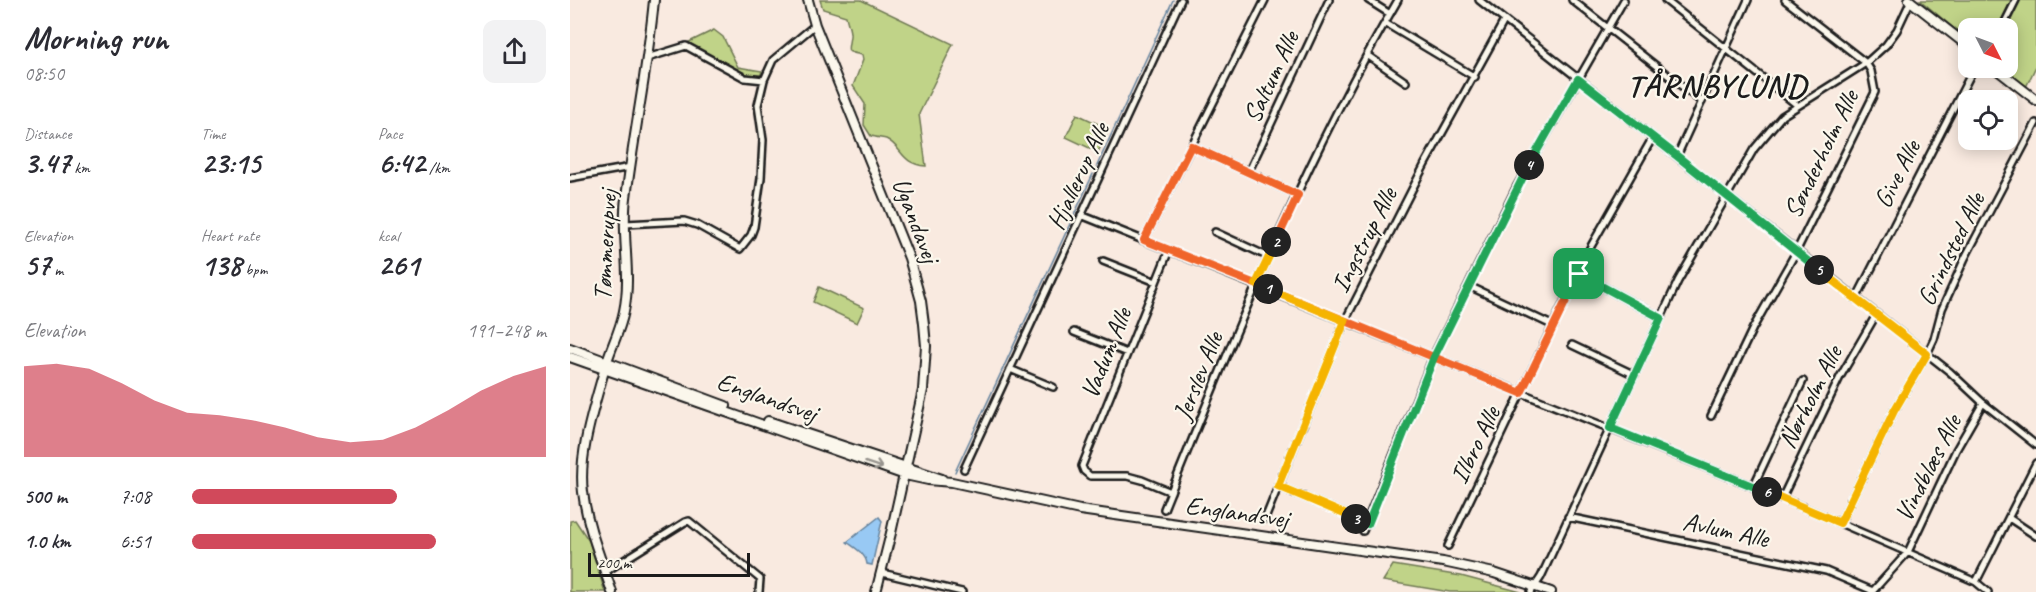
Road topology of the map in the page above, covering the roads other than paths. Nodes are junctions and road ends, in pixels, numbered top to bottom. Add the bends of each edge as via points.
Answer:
1 (654, 0) edge
2 (808, 0) edge
3 (1181, 0) edge
4 (1265, 0) edge
5 (1329, 0) edge
6 (1368, 0) edge
7 (1398, 0) edge
8 (1479, 0) edge
9 (1572, 0) edge
10 (1624, 0) edge
11 (1665, 0) edge
12 (1748, 0) edge
13 (1785, 0) edge
14 (1910, 0) edge
15 (2016, 0) edge
16 (1486, 2) edge
17 (1390, 14) junction
18 (2007, 18) edge
19 (1504, 21) junction
20 (1385, 23) junction
21 (815, 25) junction
22 (1608, 28) junction
23 (1958, 38) edge
24 (1727, 49) junction
25 (1367, 55) junction
26 (647, 58) junction
27 (1866, 63) junction
28 (1475, 76) junction
29 (1969, 78) edge
30 (2008, 78) edge
31 (1578, 79) junction
32 (764, 80) junction
33 (1406, 82) dead end
34 (2036, 100) edge
35 (1702, 102) junction
36 (1797, 105) junction
37 (2036, 123) edge
38 (1653, 137) junction
39 (1191, 146) junction
40 (1677, 156) junction
41 (631, 167) junction
42 (1249, 171) junction
43 (570, 178) edge
44 (1298, 195) junction
45 (1727, 196) junction
46 (1082, 215) junction
47 (625, 224) junction
48 (1215, 232) dead end
49 (1144, 240) junction
50 (1169, 250) junction
51 (1796, 252) junction
52 (1269, 257) junction
53 (1103, 261) dead end
54 (1579, 274) junction
55 (1156, 282) junction
56 (1256, 284) junction
57 (1469, 286) junction
58 (1856, 299) junction
59 (1876, 315) junction
60 (1661, 318) junction
61 (1345, 321) junction
62 (1554, 326) junction
63 (1074, 332) dead end
64 (1572, 345) dead end
65 (570, 348) edge
66 (1127, 353) junction
67 (1927, 354) junction
68 (570, 357) edge
69 (1434, 357) junction
70 (606, 365) junction
71 (1010, 369) junction
72 (1635, 375) junction
73 (1803, 381) dead end
74 (1053, 387) dead end
75 (1521, 393) junction
76 (1983, 403) junction
77 (1711, 416) dead end
78 (1610, 428) junction
79 (2036, 445) edge
80 (2036, 464) edge
81 (907, 466) junction
82 (964, 469) dead end
83 (905, 475) junction
84 (952, 482) junction
85 (1278, 486) junction
86 (1753, 487) junction
87 (1171, 492) junction
88 (1782, 498) junction
89 (1164, 509) dead end
90 (1568, 517) junction
91 (2009, 518) junction
92 (1265, 519) dead end
93 (1840, 523) junction
94 (1368, 524) junction
95 (1363, 531) dead end
96 (2036, 536) edge
97 (1448, 546) dead end
98 (1908, 552) junction
99 (605, 573) junction
100 (882, 573) junction
101 (1976, 582) junction
102 (1533, 589) edge
103 (612, 592) edge
104 (759, 592) edge
105 (876, 592) edge
106 (962, 592) edge
107 (1551, 592) edge
108 (1872, 592) edge
109 (1988, 592) edge

1 - 26 main road, Tømmerupvej
2 - 21 main road, Ugandavej
3 - 46 street, Hjallerup Alle
4 - 39 street
5 - 42 street, Saltum Alle
6 - 17 street
7 - 17 street, Jerslev Alle
8 - 16 street
9 - 22 street
10 - 22 street
11 - 24 street
12 - 24 street
13 - 27 street, Sønderholm Alle
14 - 23 main road
14 - 27 street via 1897,30
15 - 18 street
16 - 19 street
17 - 20 street, Jerslev Alle
19 - 28 street, Ingstrup Alle
19 - 31 street
20 - 25 street, Jerslev Alle
20 - 28 street
21 - 32 street via 773,60
21 - 81 main road, Ugandavej via 909,258 921,301 925,368
22 - 31 street
22 - 35 street
24 - 35 street
24 - 36 street
25 - 33 street
25 - 44 street, Jerslev Alle
26 - 32 street via 686,46 745,78
26 - 41 main road, Tømmerupvej
27 - 36 street
27 - 51 street, Sønderholm Alle via 1875,92
28 - 61 street, Ingstrup Alle
29 - 58 street, Give Alle
30 - 34 main road
31 - 38 street
31 - 57 street via 1517,186
32 - 47 street via 758,105 763,140 760,184 754,227 741,249 684,221
35 - 40 street
36 - 45 street via 1782,116 1754,149
37 - 67 street, Grindsted Alle via 1947,296
38 - 40 street
38 - 54 street, Ilbro Alle
39 - 42 street
39 - 49 street
40 - 45 street
41 - 43 street
41 - 47 main road, Tømmerupvej
42 - 44 street
44 - 52 street, Jerslev Alle
45 - 51 street
45 - 60 street
46 - 49 street
46 - 71 street, Hjallerup Alle
47 - 70 main road, Tømmerupvej via 624,312
48 - 52 street
49 - 50 street
50 - 55 street, Vadum Alle
50 - 56 street
51 - 58 street
51 - 77 street, Sønderholm Alle via 1753,328
52 - 56 street, Jerslev Alle
53 - 55 street
54 - 60 street
54 - 62 street, Ilbro Alle
55 - 66 street, Vadum Alle
56 - 61 street
56 - 87 street, Jerslev Alle
57 - 62 street
57 - 69 street
58 - 59 street
59 - 67 street
59 - 88 street, Nørholm Alle via 1840,377
60 - 72 street
61 - 69 street
61 - 85 street, Ingstrup Alle
62 - 75 street, Ilbro Alle
63 - 66 street
64 - 72 street
65 - 70 main road, Englandsvej
66 - 87 street, Vadum Alle via 1083,462 1084,471 1090,476 1127,476
67 - 76 street
67 - 93 street, Grindsted Alle via 1894,411
68 - 70 main road, Englandsvej
69 - 75 street
69 - 94 street
70 - 81 main road, Englandsvej
70 -> 83 main road, Englandsvej
70 - 99 main road, Tømmerupvej via 587,441 583,480 588,520
71 - 74 street
71 - 82 street, Hjallerup Alle
72 - 78 street
73 - 86 street
75 - 78 street
75 - 97 street, Ilbro Alle
76 - 79 street
76 - 98 street, Vindblæs Alle
78 - 86 street
78 - 90 street
80 - 91 street
81 - 83 main road, Ugandavej
81 - 84 main road, Englandsvej
83 - 84 main road, Englandsvej
83 - 100 main road, Ugandavej
84 - 102 main road, Englandsvej via 1091,512 1443,562 1494,573
85 - 92 street, Ingstrup Alle
85 - 94 street
86 - 88 street
87 - 89 street, Jerslev Alle
88 - 93 street
90 - 102 street
90 - 108 street, Avlum Alle via 1826,571
91 - 96 street
91 - 101 street
93 - 98 street
94 - 95 street
98 - 101 street
98 - 108 street, Vindblæs Alle
99 - 103 main road, Tømmerupvej
99 - 104 street via 689,521 760,579
100 - 105 main road, Ugandavej
100 - 106 street
101 - 109 street
102 - 107 main road, Englandsvej

